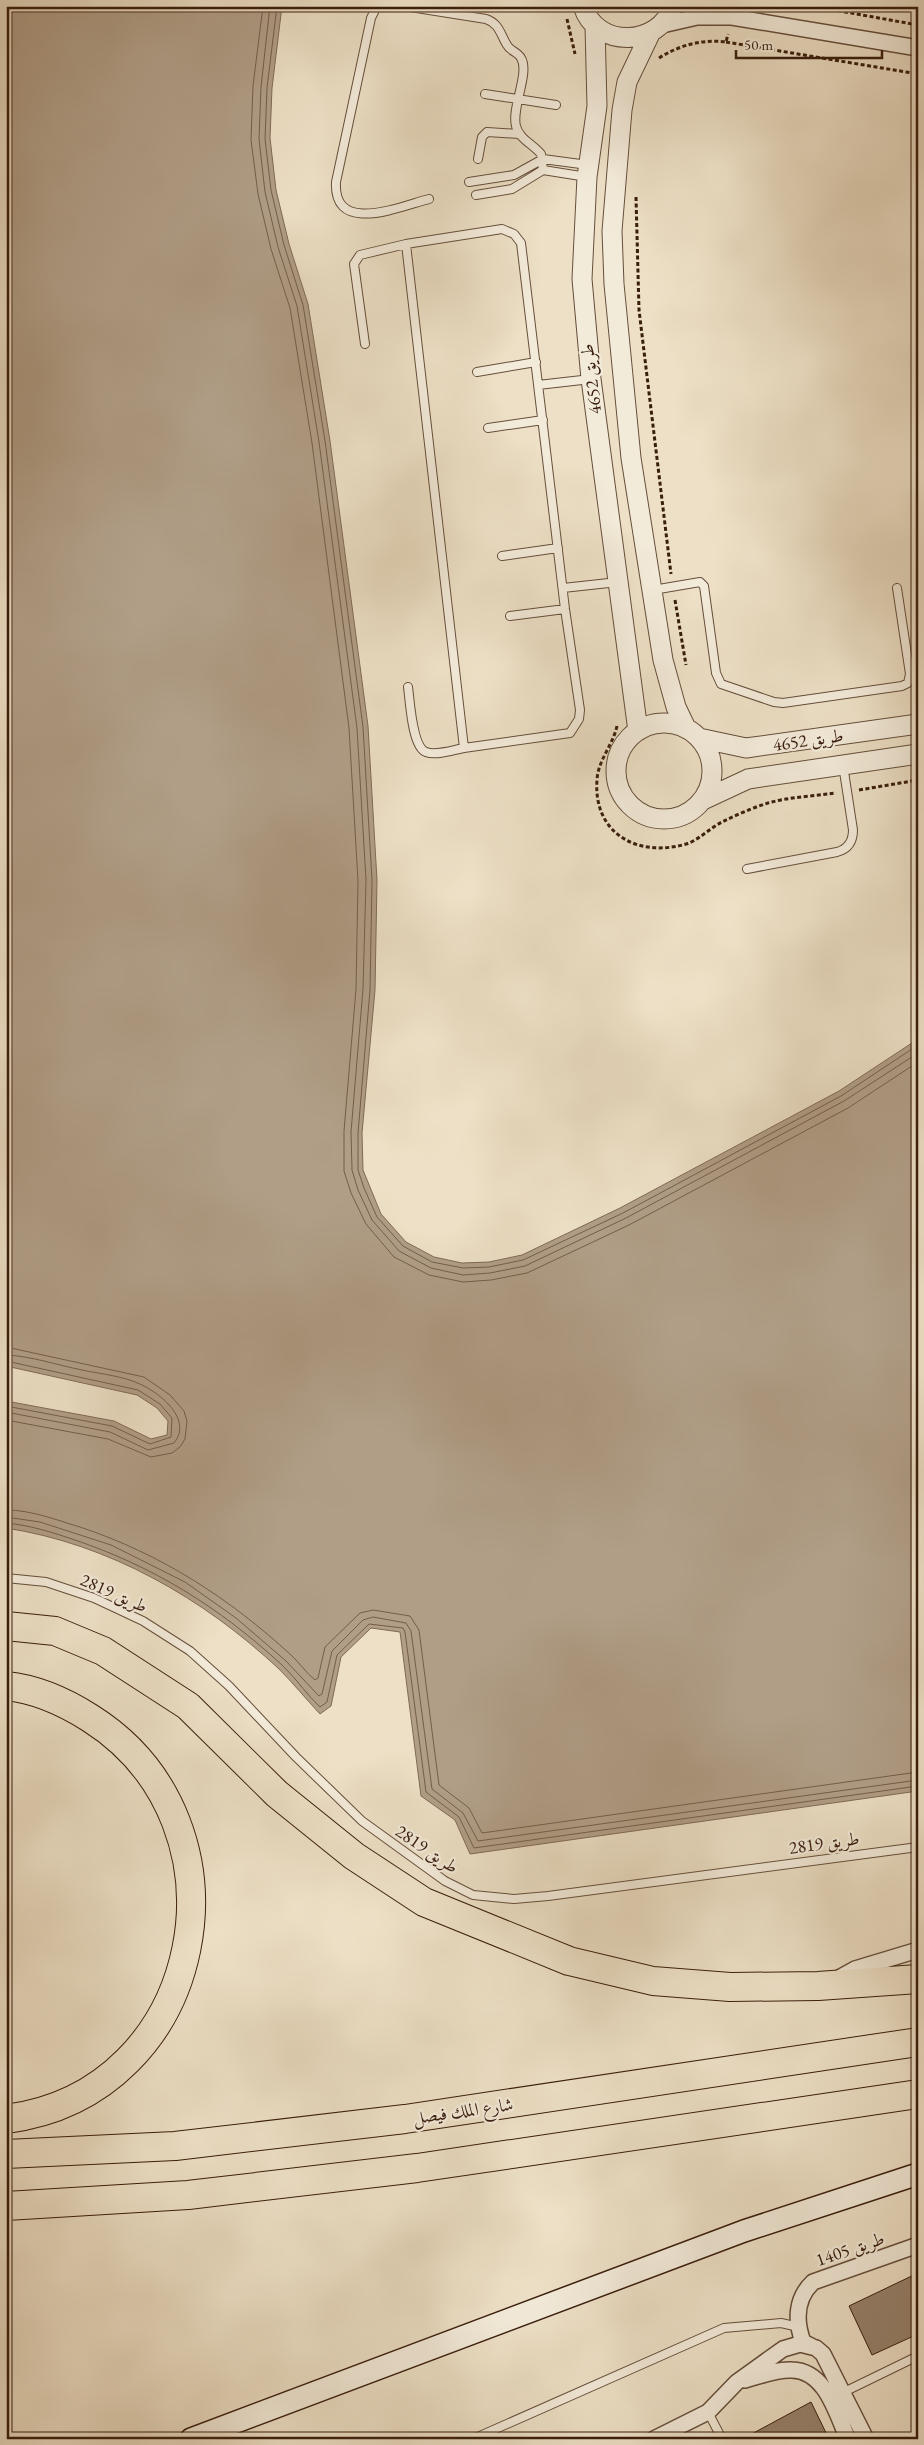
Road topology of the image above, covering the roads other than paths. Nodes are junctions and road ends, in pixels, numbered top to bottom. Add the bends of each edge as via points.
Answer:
1 (378, 6) edge
2 (404, 6) edge
3 (583, 6) edge
4 (673, 6) edge
5 (707, 6) edge
6 (732, 17) junction
7 (595, 26) junction
8 (656, 29) junction
9 (918, 48) edge
10 (485, 94) dead end
11 (518, 100) junction
12 (556, 105) dead end
13 (519, 134) junction
14 (478, 159) dead end
15 (542, 159) junction
16 (543, 170) junction
17 (588, 171) junction
18 (469, 182) dead end
19 (476, 195) dead end
20 (429, 199) dead end
21 (406, 244) junction
22 (365, 344) dead end
23 (536, 362) junction
24 (477, 372) dead end
25 (590, 379) junction
26 (538, 385) junction
27 (542, 420) junction
28 (488, 428) dead end
29 (558, 548) junction
30 (502, 556) dead end
31 (619, 582) junction
32 (563, 588) junction
33 (897, 588) dead end
34 (653, 590) junction
35 (565, 609) junction
36 (510, 616) dead end
37 (408, 686) dead end
38 (918, 724) edge
39 (638, 730) junction
40 (692, 733) junction
41 (464, 748) junction
42 (918, 754) edge
43 (843, 765) junction
44 (703, 800) junction
45 (747, 869) dead end
46 (6, 1578) edge
47 (6, 1626) edge
48 (6, 1686) edge
49 (918, 1847) edge
50 (918, 1950) edge
51 (918, 1979) edge
52 (826, 1985) junction
53 (918, 2042) edge
54 (918, 2094) edge
55 (6, 2119) edge
56 (6, 2154) edge
57 (918, 2174) edge
58 (6, 2206) edge
59 (918, 2245) edge
60 (799, 2327) junction
61 (816, 2348) junction
62 (918, 2356) edge
63 (737, 2382) junction
64 (842, 2393) junction
65 (708, 2412) junction
66 (192, 2439) edge
67 (473, 2439) edge
68 (654, 2439) edge
69 (722, 2439) edge
70 (848, 2439) edge
71 (866, 2439) edge

1 - 20 lane via 371,18 346,134 336,182 337,197 346,209 360,215
2 - 11 lane via 494,23 506,44 523,63
3 - 7 street
4 - 8 street, طريق 4652
5 - 6 street
6 - 8 street via 697,17
6 - 9 street
7 - 8 street via 612,36 631,39
7 - 17 street, طريق 4652 via 597,106
8 - 34 street, طريق 4652 via 627,82 612,231 631,458
10 - 11 lane
11 - 12 lane
11 - 13 lane via 515,121
13 - 14 lane via 486,132
13 - 15 lane
15 - 16 lane
15 - 17 lane
15 - 18 lane via 514,175
16 - 17 lane
16 - 19 lane via 512,189
17 - 25 street, طريق 4652 via 582,279
21 - 22 lane via 360,256 354,264
21 - 23 lane via 502,229 514,234 520,244
21 - 41 lane
23 - 24 lane
23 - 26 lane
25 - 26 lane
25 - 31 street, طريق 4652
26 - 27 lane
27 - 28 lane
27 - 29 lane
29 - 30 lane
29 - 32 lane
31 - 32 lane
31 - 39 street, طريق 4652
32 - 35 lane
33 - 34 lane via 910,674 908,683 783,703 722,684 716,672 704,586 700,582
34 - 40 street, طريق 4652 via 663,660 676,707
35 - 36 lane
35 - 41 lane via 580,710 575,727 570,733
37 - 41 lane via 420,749 429,753
38 - 40 street, طريق 4652 via 746,748
39 - 40 street via 654,724 671,723
39 - 44 street via 624,744 617,760 616,773 624,800 636,811 656,819 672,819 689,812
40 - 44 street via 708,752 712,766 711,783
42 - 43 street, طريق 4652
43 - 44 street, طريق 4652 via 748,779
43 - 45 lane via 854,830 846,848
46 - 49 lane, طريق 2819 via 46,1582 94,1598 143,1621 190,1651 229,1686 362,1821 445,1881 472,1895 514,1899 548,1896
47 - 52 highway via 55,1631 103,1651 188,1706 277,1794 354,1856 424,1902 569,1961 653,1981 730,1987
48 - 55 highway via 19,1687 66,1703 109,1730 144,1766 172,1810 188,1860 192,1913 184,1965 163,2016 128,2061 84,2095 32,2116
50 - 52 street via 855,1969
51 - 52 highway
53 - 56 highway, شارع الملك فيصل via 405,2119 175,2146
54 - 58 highway via 417,2168 188,2196
57 - 66 main road via 744,2231
59 - 60 street, طريق 1405 via 814,2282 804,2291 799,2305
60 - 61 street via 803,2342
60 - 67 lane via 781,2323 724,2328
61 - 63 street via 791,2345
61 - 64 street via 827,2362
62 - 64 lane
63 - 65 street
63 - 70 street via 783,2370 809,2375 823,2386
64 - 71 street
65 - 68 street
65 - 69 lane

